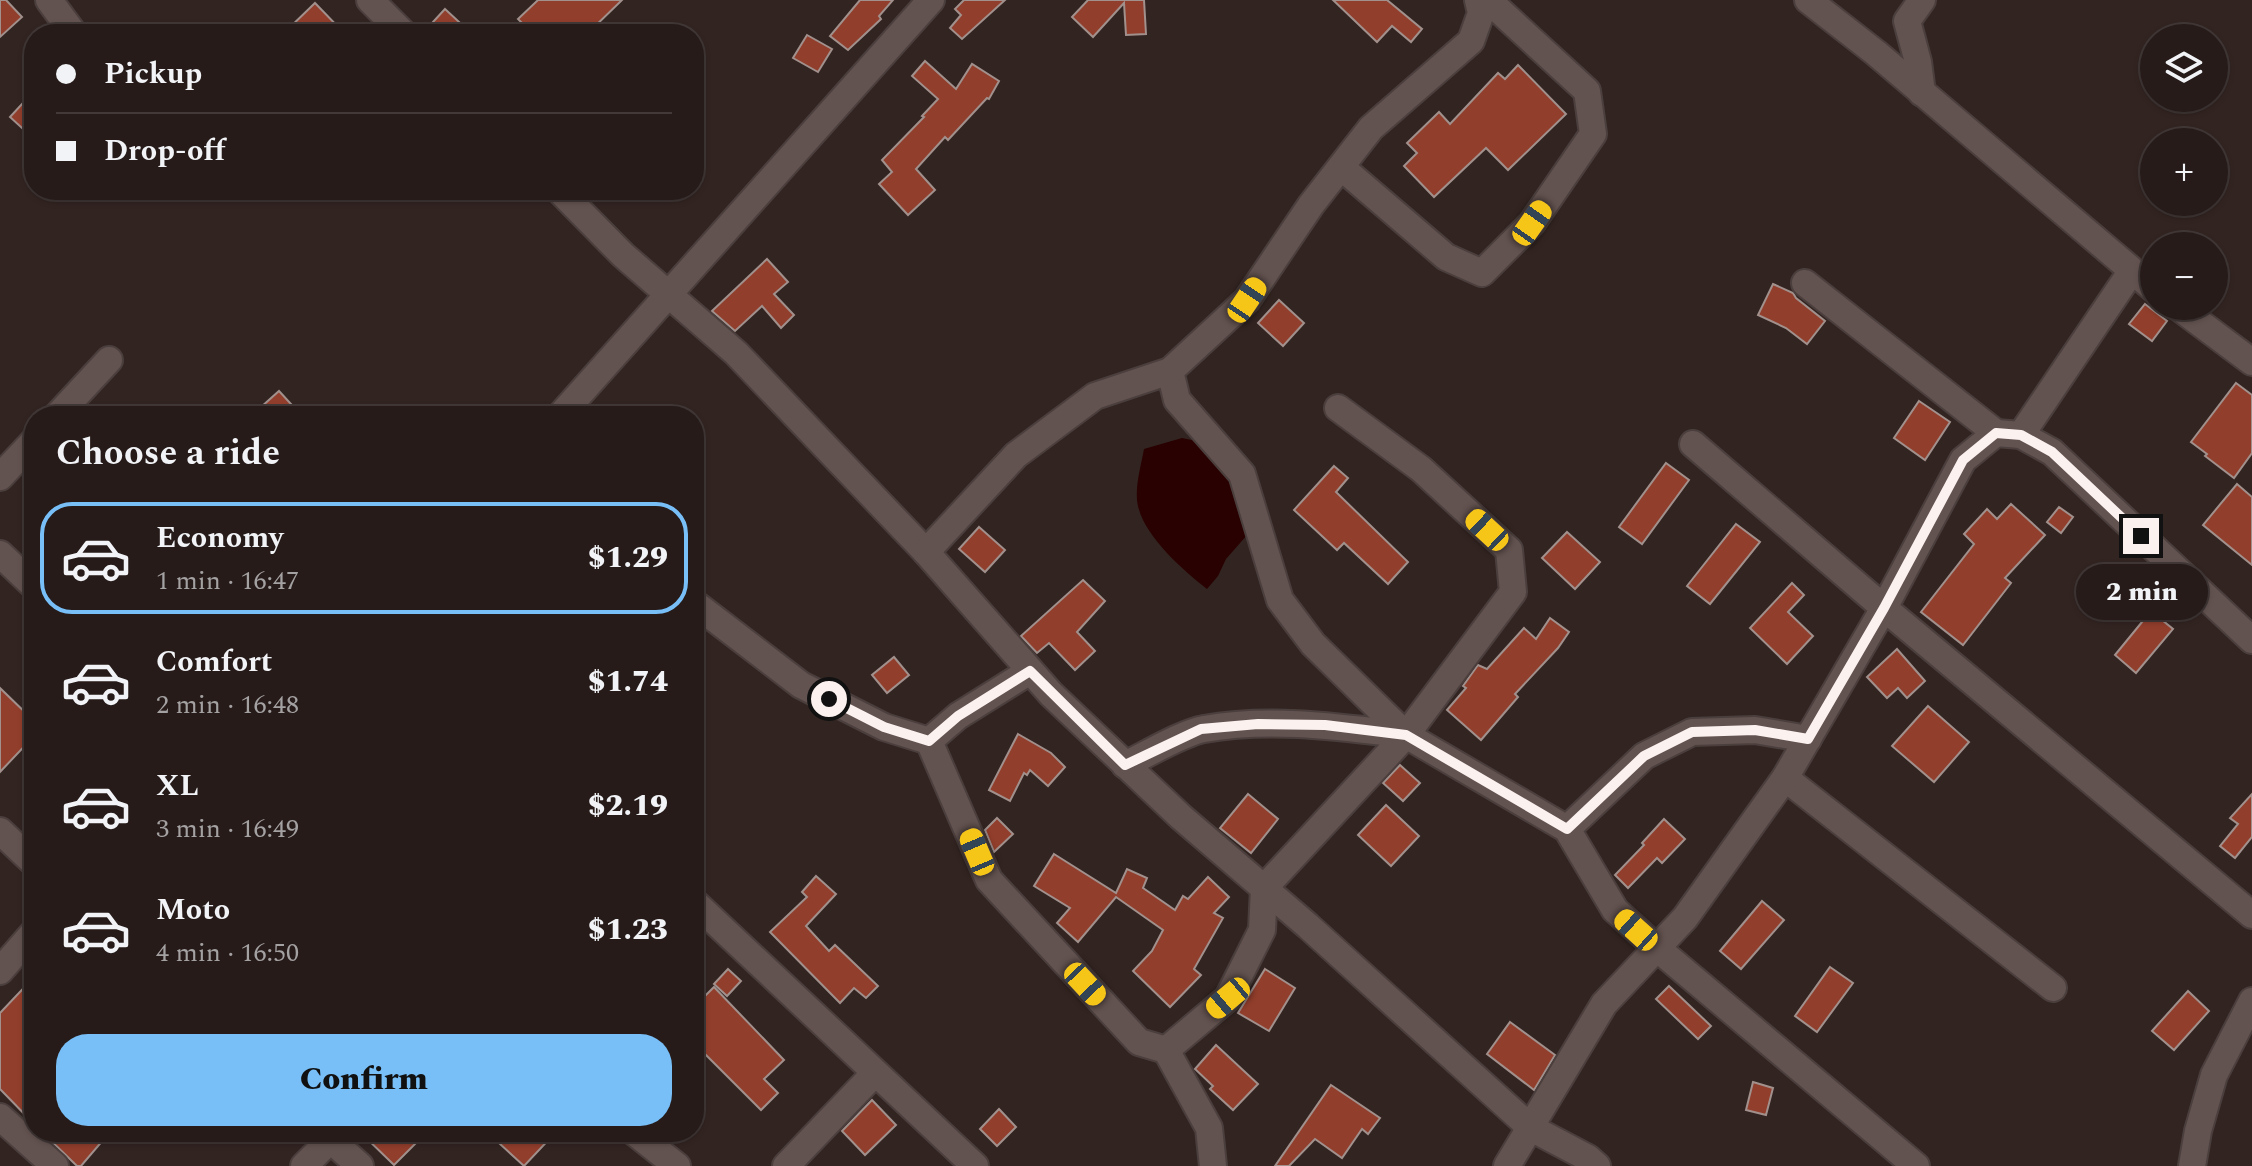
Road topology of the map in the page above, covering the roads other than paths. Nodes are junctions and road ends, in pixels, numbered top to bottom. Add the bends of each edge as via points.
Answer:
1 (49, 0) edge
2 (370, 0) edge
3 (931, 0) edge
4 (1478, 0) edge
5 (1488, 0) edge
6 (1808, 0) edge
7 (1922, 0) edge
8 (67, 24) edge
9 (394, 24) edge
10 (1922, 93) junction
11 (1341, 167) junction
12 (569, 200) edge
13 (2131, 272) junction
14 (2140, 279) edge
15 (1805, 283) dead end
16 (669, 294) junction
17 (2196, 320) edge
18 (109, 360) dead end
19 (2252, 362) edge
20 (1170, 371) junction
21 (66, 406) edge
22 (569, 406) edge
23 (1338, 408) dead end
24 (2008, 434) junction
25 (1693, 444) dead end
26 (24, 452) edge
27 (0, 477) edge
28 (926, 552) junction
29 (0, 554) edge
30 (24, 577) edge
31 (1884, 608) junction
32 (704, 611) edge
33 (2252, 640) edge
34 (1030, 671) junction
35 (1406, 735) junction
36 (1808, 739) junction
37 (929, 741) junction
38 (1125, 765) junction
39 (1785, 778) junction
40 (1567, 829) junction
41 (0, 831) edge
42 (24, 854) edge
43 (1264, 888) junction
44 (704, 911) edge
45 (2252, 915) edge
46 (24, 943) edge
47 (1658, 949) junction
48 (0, 971) edge
49 (2053, 988) dead end
50 (2252, 1001) edge
51 (1166, 1050) junction
52 (875, 1073) junction
53 (0, 1117) edge
54 (1531, 1128) junction
55 (24, 1138) edge
56 (28, 1142) edge
57 (324, 1142) edge
58 (337, 1142) edge
59 (647, 1142) edge
60 (55, 1166) edge
61 (304, 1166) edge
62 (360, 1166) edge
63 (677, 1166) edge
64 (786, 1166) edge
65 (975, 1166) edge
66 (1213, 1166) edge
67 (1507, 1166) edge
68 (1597, 1166) edge
69 (1916, 1166) edge
70 (2192, 1166) edge

1 - 8 street
2 - 9 street
3 - 16 street
4 - 11 street via 1481,13 1471,41 1371,128
5 - 11 street via 1587,91 1593,134 1532,223 1482,273 1446,257
6 - 10 street
7 - 10 street via 1907,21
10 - 13 street
11 - 20 street via 1247,300
12 - 16 street
13 - 14 street
13 - 24 street
15 - 24 street
16 - 22 street
16 - 28 street via 736,353
17 - 19 street
18 - 21 street
20 - 28 street via 1095,396 1016,455
20 - 35 street via 1177,400 1242,474 1280,600 1313,644
23 - 35 street via 1421,469 1509,550 1513,592
24 - 31 street via 1963,460
24 - 33 street via 2052,452
25 - 31 street
26 - 27 street
28 - 34 street
29 - 30 street
31 - 36 street
31 - 45 street
32 - 37 street via 801,685 884,727
34 - 37 street via 958,716
34 - 38 street
35 - 38 street via 1325,725 1201,729
35 - 40 street
35 - 43 street
36 - 39 street
36 - 40 street via 1755,730 1692,732 1644,756
37 - 51 street via 989,880 1139,1042
38 - 43 street
39 - 47 street
39 - 49 street
40 - 47 street via 1615,910
41 - 42 street
43 - 51 street via 1262,930 1228,998
43 - 54 street
44 - 52 street
46 - 48 street
47 - 54 street via 1604,1004
47 - 69 street
50 - 70 street via 2214,1075
51 - 66 street via 1209,1128
52 - 64 street
52 - 65 street
53 - 55 street
54 - 67 street
54 - 68 street
56 - 60 street
57 - 61 street
58 - 62 street
59 - 63 street

